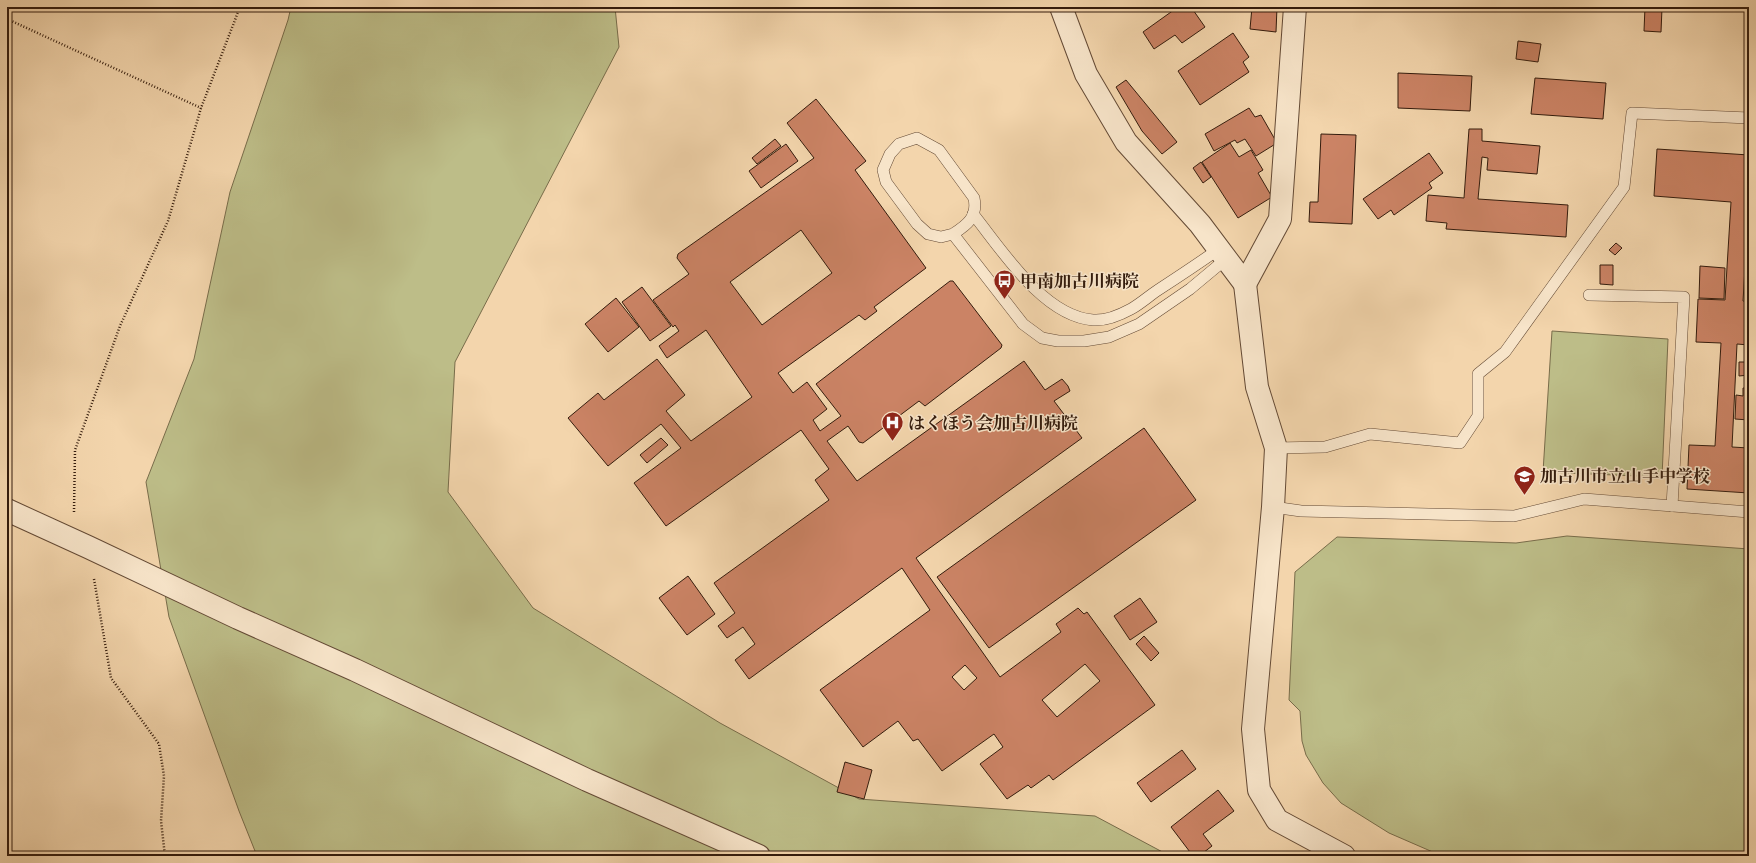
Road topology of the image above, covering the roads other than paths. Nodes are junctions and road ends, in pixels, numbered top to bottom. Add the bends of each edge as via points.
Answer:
1 (1061, 7) edge
2 (1295, 7) edge
3 (1749, 118) edge
4 (973, 214) junction
5 (953, 234) junction
6 (1222, 254) junction
7 (1245, 284) junction
8 (1589, 294) dead end
9 (1276, 448) junction
10 (1672, 506) junction
11 (1273, 507) junction
12 (7, 510) edge
13 (1749, 512) edge
14 (759, 856) edge
15 (1344, 856) edge

1 - 6 street via 1086,74 1126,142 1200,224
2 - 7 street via 1280,219
3 - 9 lane via 1632,113 1624,187 1505,352 1478,374 1478,416 1460,442 1370,434 1325,447
4 - 5 lane via 965,225
4 - 5 lane via 976,208 974,198 939,150 917,138 899,144 890,154 883,170 886,182 917,224 928,234 942,237
4 - 6 lane via 1027,282 1054,305 1079,318 1110,318 1131,309
5 - 6 lane via 1023,324 1042,338 1058,341 1084,341 1109,337 1139,324 1190,289
6 - 7 street
7 - 9 street via 1257,387
8 - 10 lane via 1684,297
9 - 11 street
10 - 11 lane via 1584,499 1514,516 1301,511
10 - 13 lane
11 - 15 street via 1253,729 1259,790 1277,820
12 - 14 street via 674,820

